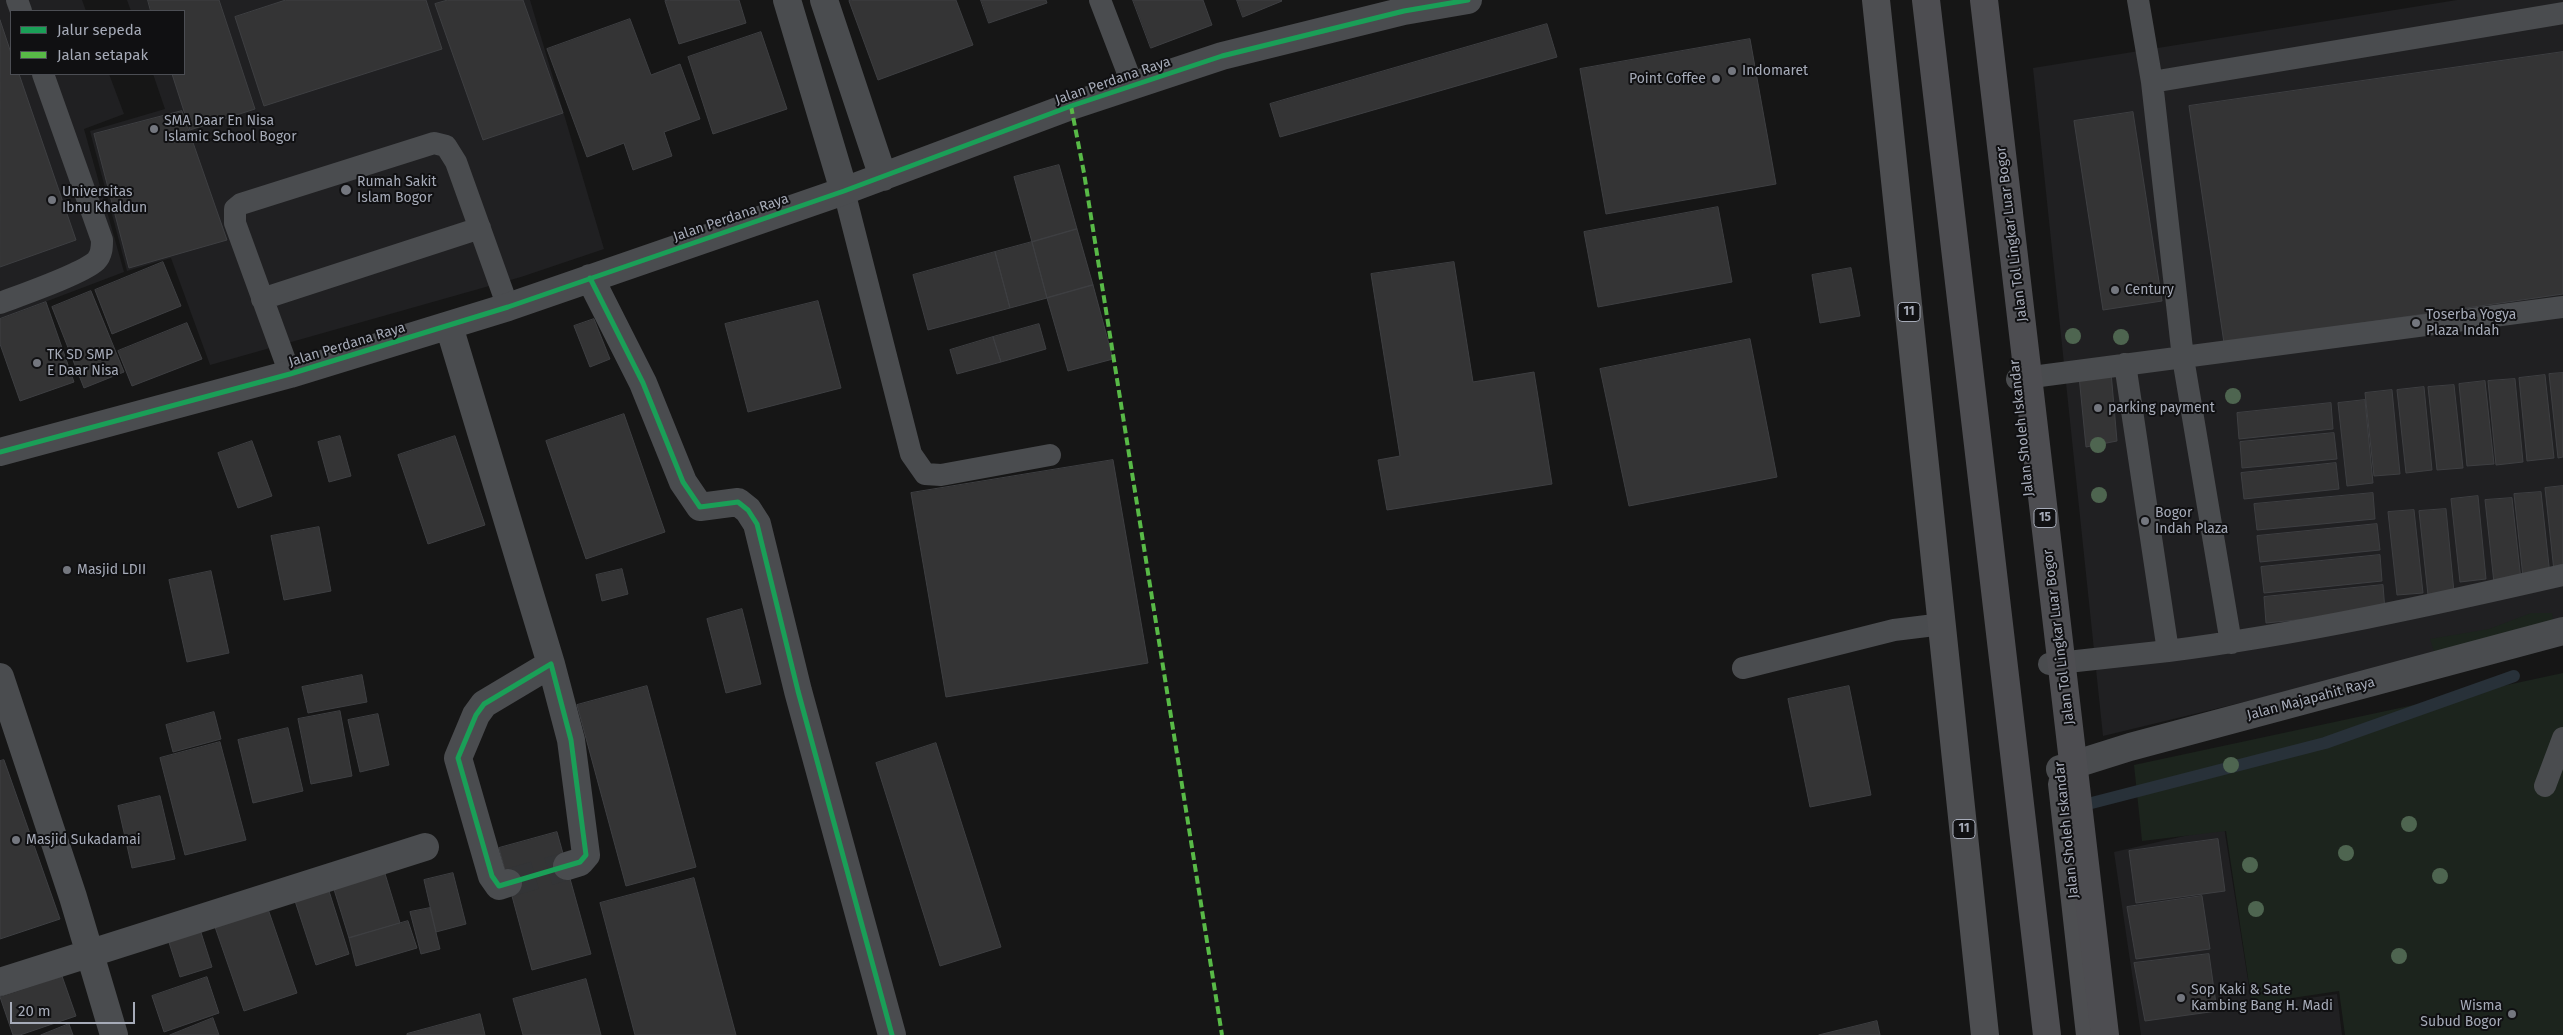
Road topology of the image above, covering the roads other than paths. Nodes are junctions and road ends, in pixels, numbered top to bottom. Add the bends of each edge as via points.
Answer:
1 (786, 0) edge
2 (824, 0) edge
3 (1100, 0) edge
4 (1468, 0) edge
5 (1876, 0) edge
6 (1926, 0) edge
7 (1971, 0) edge
8 (1984, 0) edge
9 (2138, 0) edge
10 (2563, 13) edge
11 (43, 75) edge
12 (2152, 82) junction
13 (1133, 86) junction
14 (883, 177) junction
15 (844, 191) junction
16 (480, 228) junction
17 (590, 278) junction
18 (262, 299) junction
19 (0, 303) edge
20 (508, 307) junction
21 (2563, 307) edge
22 (449, 326) junction
23 (2183, 358) junction
24 (2125, 364) junction
25 (290, 374) junction
26 (2017, 379) junction
27 (0, 452) edge
28 (1050, 455) dead end
29 (2563, 575) edge
30 (1943, 624) junction
31 (2563, 631) edge
32 (2231, 643) junction
33 (2168, 651) junction
34 (551, 664) junction
35 (2049, 664) junction
36 (1743, 668) dead end
37 (0, 677) edge
38 (2563, 738) edge
39 (2060, 769) junction
40 (2545, 786) dead end
41 (425, 847) dead end
42 (567, 866) tunnel mouth
43 (508, 883) dead end
44 (89, 954) junction
45 (0, 982) edge
46 (114, 1035) edge
47 (892, 1035) edge
48 (1985, 1035) edge
49 (2047, 1035) edge
50 (2090, 1035) edge
51 (2105, 1035) edge

1 - 15 street
2 - 14 street
3 - 13 lane
4 - 13 street, Jalan Perdana Raya via 1404,11 1232,53
5 - 30 highway, 11
6 - 49 highway
7 - 26 highway, Jalan Sholeh Iskandar
8 - 51 highway, Jalan Tol Lingkar Luar Bogor / 15, bridge
9 - 12 lane
10 - 12 lane
11 - 19 lane via 102,240 102,249 96,261
12 - 23 lane
13 - 14 street, Jalan Perdana Raya
14 - 15 street, Jalan Perdana Raya
15 - 17 street, Jalan Perdana Raya
15 - 28 lane via 916,464 925,474 941,476
16 - 18 lane
16 - 18 lane via 456,162 446,146 434,143 241,204 235,210 235,223
16 - 20 lane
17 - 20 street, Jalan Perdana Raya
17 - 47 street via 642,383 683,482 700,507 738,502 757,524 798,691
18 - 25 lane
20 - 22 street, Jalan Perdana Raya
21 - 23 lane
22 - 25 street, Jalan Perdana Raya
22 - 34 street
23 - 24 lane
23 - 32 lane
24 - 26 lane
24 - 33 lane
25 - 27 street, Jalan Perdana Raya
26 - 35 highway, Jalan Sholeh Iskandar
29 - 32 lane via 2372,617
30 - 36 lane via 1894,630
30 - 48 highway, 11
31 - 39 street, Jalan Majapahit Raya via 2130,747
32 - 33 lane
33 - 35 lane
34 - 42 street via 572,740 586,855 580,862
34 - 43 street via 484,704 458,758 492,876 499,886
35 - 39 highway, Jalan Sholeh Iskandar
37 - 44 street
38 - 40 lane
39 - 50 highway, Jalan Sholeh Iskandar
41 - 44 street
44 - 45 street
44 - 46 street

